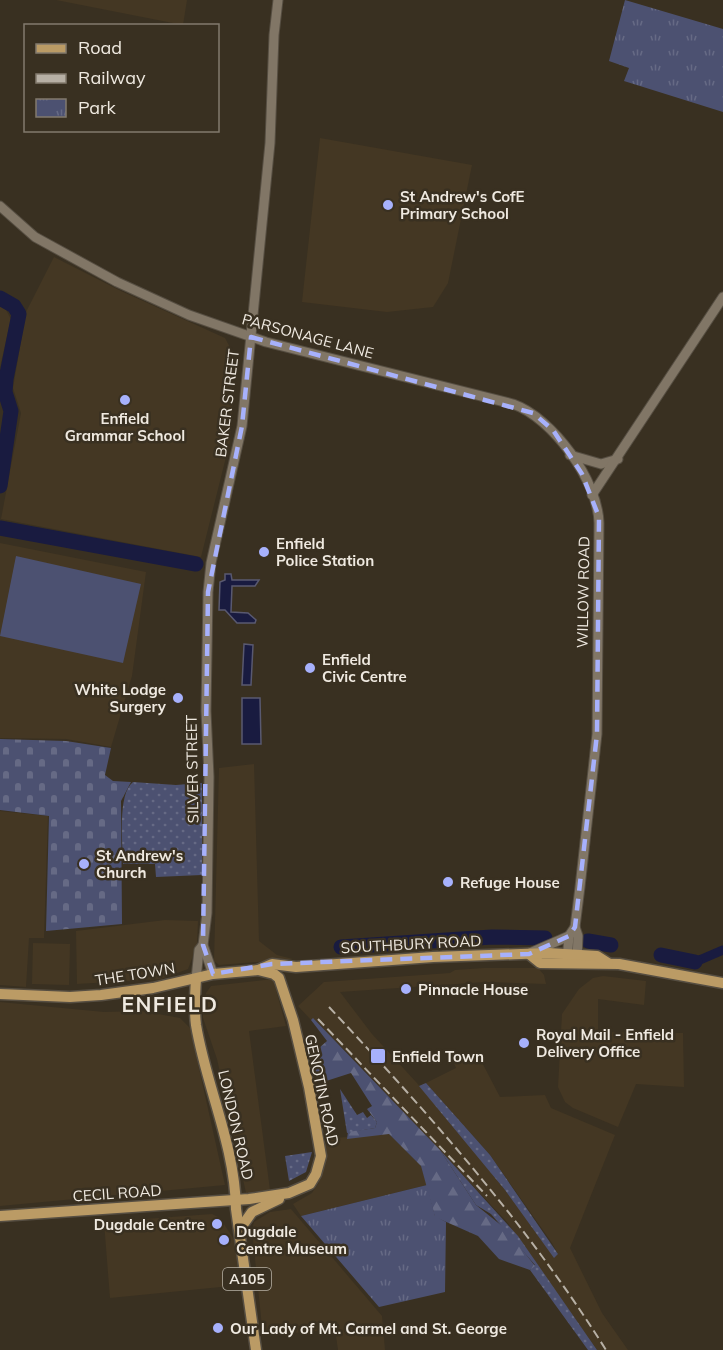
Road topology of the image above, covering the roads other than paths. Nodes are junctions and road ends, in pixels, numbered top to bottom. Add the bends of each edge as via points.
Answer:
1 (278, 0) edge
2 (0, 206) edge
3 (723, 297) edge
4 (250, 337) junction
5 (570, 455) junction
6 (618, 459) junction
7 (592, 495) junction
8 (206, 663) joint
9 (575, 927) junction
10 (569, 936) junction
11 (203, 945) junction
12 (529, 954) junction
13 (572, 959) junction
14 (296, 967) junction
15 (261, 971) junction
16 (213, 974) junction
17 (279, 978) junction
18 (196, 979) junction
19 (723, 983) edge
20 (0, 994) edge
21 (289, 1193) junction
22 (236, 1200) junction
23 (0, 1216) edge
24 (240, 1229) junction
25 (256, 1350) edge

1 - 4 street, BAKER STREET via 270,143
2 - 4 street, PARSONAGE LANE via 34,237 117,282
3 - 6 street
4 - 5 street, PARSONAGE LANE via 522,407 553,430
4 - 8 street, BAKER STREET via 242,426 210,570
5 - 6 street via 601,464
5 - 7 street, PARSONAGE LANE
6 - 7 street
7 - 9 street, WILLOW ROAD via 599,523 597,734
8 - 11 street, SILVER STREET via 209,777
9 - 10 street, WILLOW ROAD
9 - 13 street, WILLOW ROAD via 578,936
10 - 12 street
10 - 13 street, WILLOW ROAD
11 - 16 street, SILVER STREET
11 - 18 street, SILVER STREET
12 - 13 main road, SOUTHBURY ROAD via 540,963
12 - 14 main road, SOUTHBURY ROAD
13 - 19 main road, SOUTHBURY ROAD via 597,956 608,963
14 - 15 main road, SOUTHBURY ROAD via 272,964
14 - 17 main road, SOUTHBURY ROAD
15 - 16 main road, SOUTHBURY ROAD
15 - 17 main road
16 - 18 main road, SOUTHBURY ROAD
17 - 21 main road, GENOTIN ROAD via 293,1020 321,1148 319,1166 310,1184
18 - 20 main road, THE TOWN via 79,997
18 - 22 main road, LONDON ROAD via 196,1026 215,1094
21 - 22 main road, GENOTIN ROAD
21 - 24 main road via 252,1212
22 - 23 main road, CECIL ROAD
22 - 24 main road, LONDON ROAD / A105
24 - 25 main road, LONDON ROAD / A105

